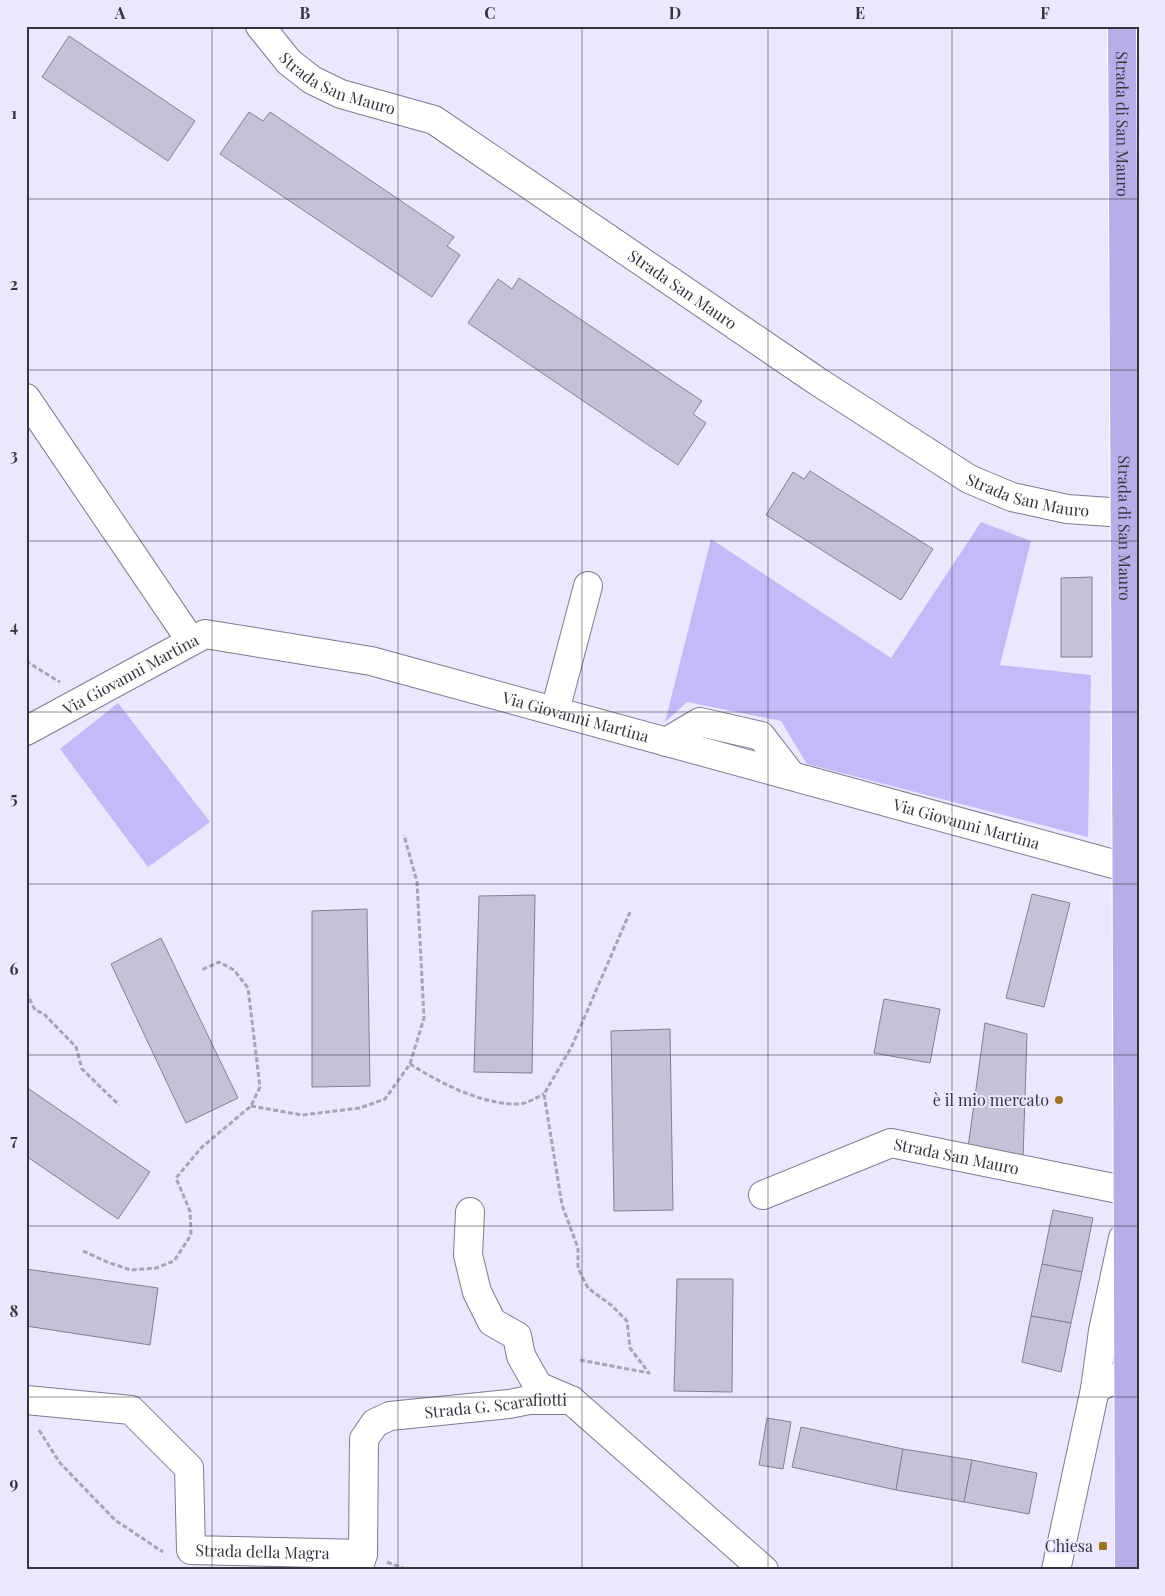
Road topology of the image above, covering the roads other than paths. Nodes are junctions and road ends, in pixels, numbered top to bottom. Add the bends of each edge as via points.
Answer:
1 (260, 26) edge
2 (1122, 26) edge
3 (26, 398) edge
4 (1124, 513) junction
5 (588, 586) dead end
6 (192, 641) junction
7 (555, 711) junction
8 (26, 732) edge
9 (1133, 869) edge
10 (1128, 1191) junction
11 (763, 1195) dead end
12 (470, 1212) dead end
13 (1133, 1218) edge
14 (1134, 1370) edge
15 (1095, 1389) junction
16 (26, 1400) edge
17 (571, 1400) junction
18 (361, 1562) edge
19 (764, 1570) edge
20 (1056, 1570) edge
21 (1129, 1570) edge

1 - 4 street, Strada San Mauro via 289,62 312,80 341,94 434,120 818,381 969,479 1012,497 1067,509
2 - 4 main road, Strada di San Mauro
3 - 6 street
4 - 9 main road, Strada di San Mauro
5 - 7 street
6 - 7 street, Via Giovanni Martina via 204,634 371,661
6 - 8 street, Via Giovanni Martina
7 - 9 street, Via Giovanni Martina
9 - 10 main road, Strada di San Mauro
10 - 11 street, Strada San Mauro via 891,1143
10 - 13 main road, Strada di San Mauro
12 - 17 street via 468,1255 477,1292 492,1322 517,1336 521,1356 538,1386
13 - 14 main road, Strada di San Mauro
13 - 15 street via 1103,1331
14 - 15 street
14 - 21 main road, Strada di San Mauro
15 - 20 street
16 - 18 street, Strada della Magra via 131,1410 189,1468 191,1550
17 - 18 street, Strada G. Scarafiotti via 529,1400 390,1416 375,1423 364,1439
17 - 19 street, Strada G. Scarafiotti

